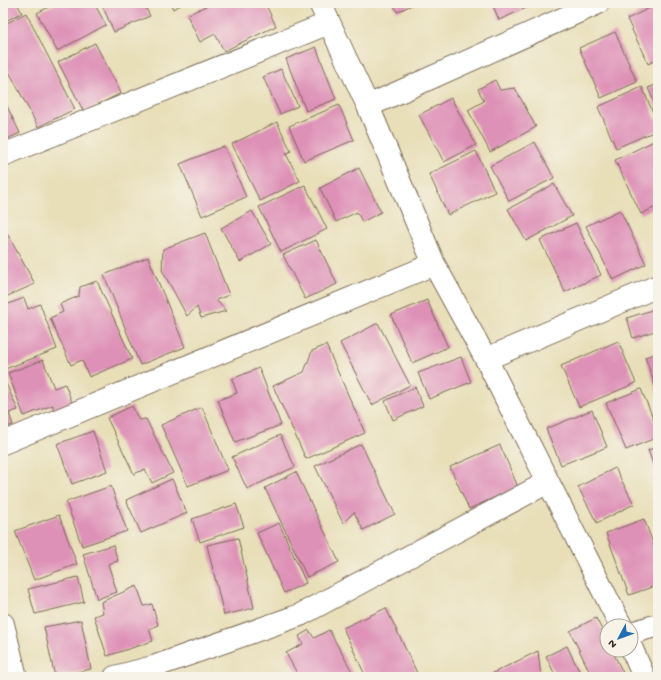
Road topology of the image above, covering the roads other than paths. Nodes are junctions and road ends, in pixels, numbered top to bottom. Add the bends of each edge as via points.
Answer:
1 (320, 3) edge
2 (598, 3) edge
3 (329, 23) junction
4 (368, 106) junction
5 (3, 155) edge
6 (434, 264) junction
7 (658, 286) edge
8 (486, 359) junction
9 (3, 443) edge
10 (548, 482) junction
11 (617, 618) edge
12 (3, 624) edge
13 (658, 625) edge
14 (639, 631) edge
15 (636, 658) edge
16 (16, 677) edge
17 (116, 677) edge
18 (644, 677) edge

1 - 3 street
2 - 4 street
3 - 4 street
3 - 5 street
4 - 6 street
6 - 8 street
6 - 9 street
7 - 8 street
8 - 10 street
10 - 11 street
10 - 17 street via 300,615 154,667
12 - 16 street
13 - 14 street
15 - 18 street

